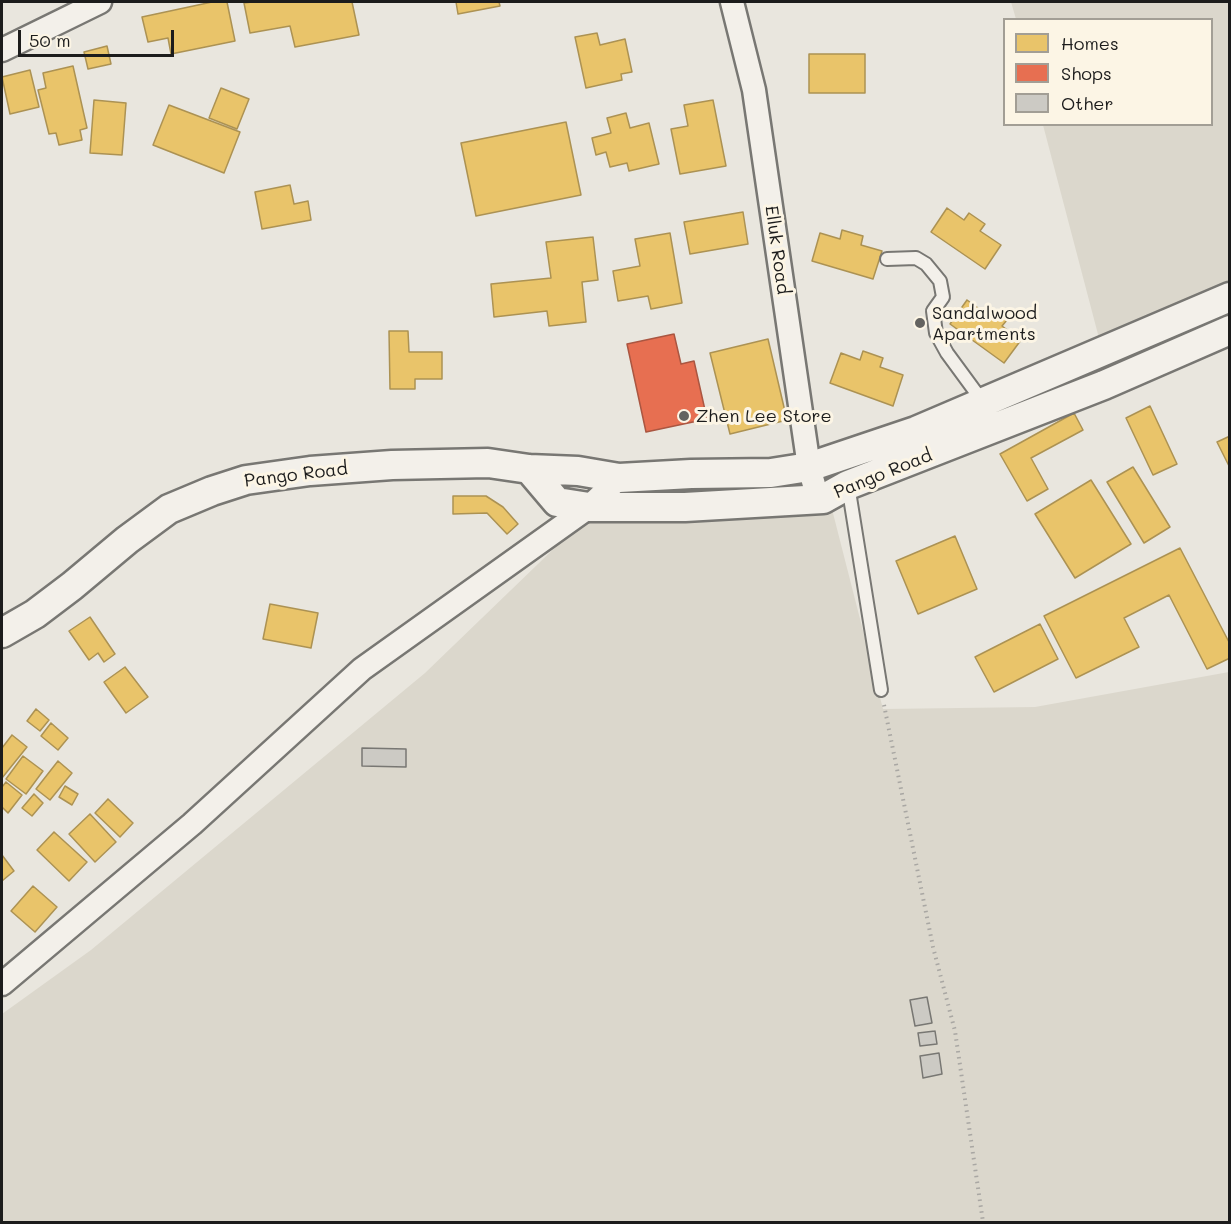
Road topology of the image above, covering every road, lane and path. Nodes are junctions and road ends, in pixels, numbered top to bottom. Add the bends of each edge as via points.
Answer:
1 (100, 2) edge
2 (732, 2) edge
3 (2, 50) edge
4 (888, 259) dead end
5 (1230, 297) edge
6 (1230, 330) edge
7 (983, 402) junction
8 (809, 467) junction
9 (529, 469) junction
10 (843, 472) junction
11 (619, 478) junction
12 (818, 499) junction
13 (588, 507) junction
14 (2, 633) edge
15 (881, 690) joint
16 (2, 984) edge
17 (983, 1222) edge

1 - 3 street
2 - 8 street, Elluk Road via 754,90
4 - 7 lane via 916,258 940,281 943,297 933,311 936,333
5 - 7 street, Pango Road
6 - 10 street, Pango Road via 1104,385
7 - 10 street, Pango Road via 916,431
8 - 10 street, Pango Road
8 - 11 street, Pango Road via 771,473
8 - 12 street, Elluk Road
9 - 11 street, Pango Road
9 - 13 street, Pango Road via 557,502
9 - 14 street, Pango Road via 488,463 392,465 246,480 169,509 35,614
10 - 12 street, Pango Road via 823,499
10 - 15 lane
11 - 13 street
12 - 13 street, Pango Road via 685,507
13 - 16 street via 362,669 192,824
15 - 17 path via 933,946 955,1031

